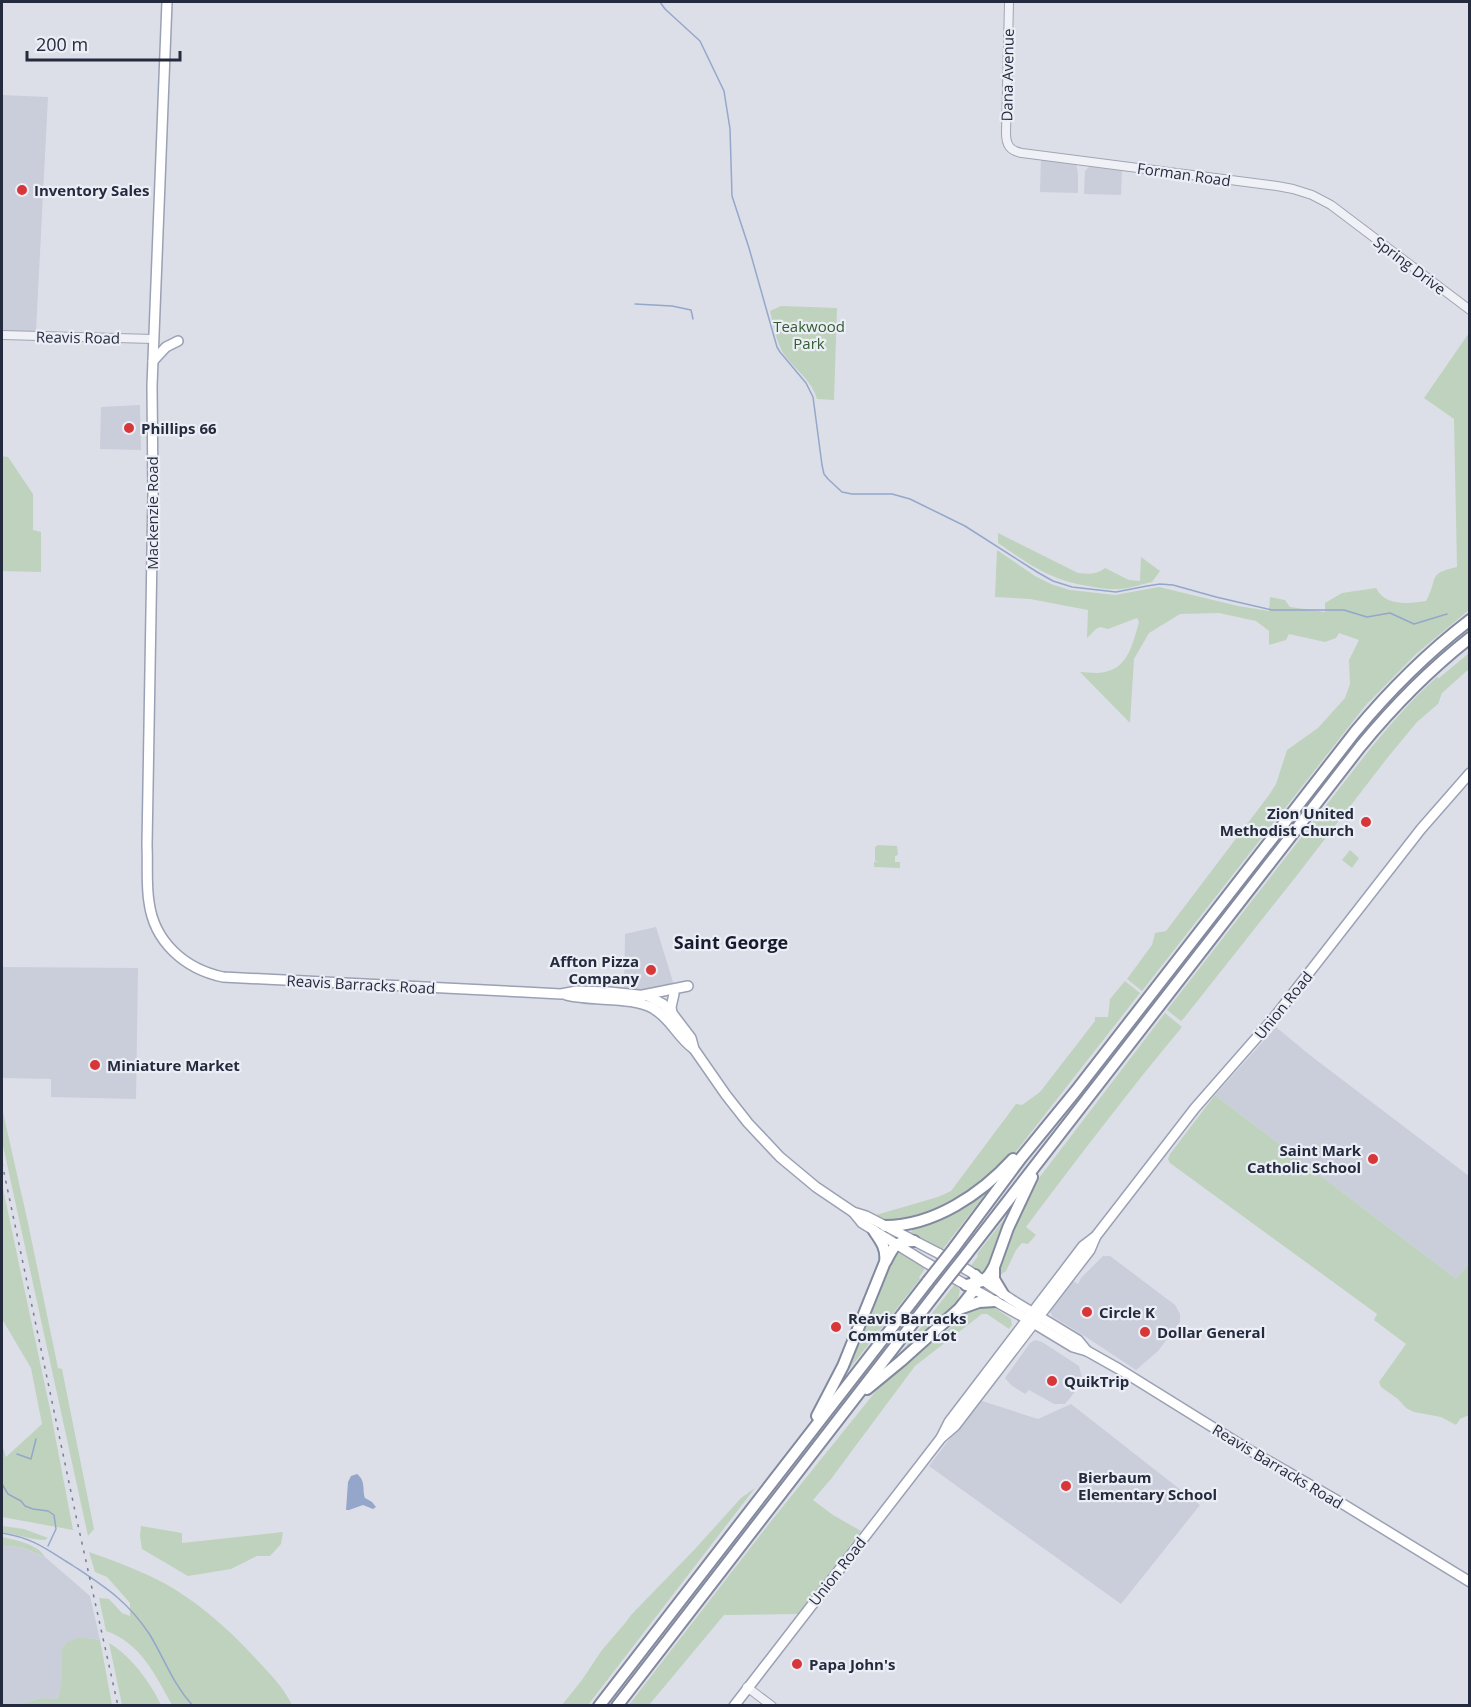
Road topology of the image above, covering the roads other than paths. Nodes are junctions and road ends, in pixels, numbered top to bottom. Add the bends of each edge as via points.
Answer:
1 (167, 2) edge
2 (1009, 2) edge
3 (1010, 147) joint
4 (1351, 220) joint
5 (1470, 310) edge
6 (2, 335) edge
7 (154, 339) junction
8 (178, 341) dead end
9 (153, 361) junction
10 (1470, 620) edge
11 (1470, 638) edge
12 (1470, 773) edge
13 (169, 947) joint
14 (688, 986) dead end
15 (561, 994) junction
16 (674, 994) dead end
17 (642, 995) junction
18 (672, 1013) junction
19 (694, 1049) junction
20 (1038, 1137) junction
21 (1041, 1158) junction
22 (853, 1212) junction
23 (920, 1221) junction
24 (885, 1226) junction
25 (874, 1231) junction
26 (904, 1242) junction
27 (885, 1262) junction
28 (994, 1267) junction
29 (975, 1283) junction
30 (999, 1298) junction
31 (959, 1309) junction
32 (1010, 1309) junction
33 (1033, 1317) junction
34 (1015, 1334) junction
35 (857, 1396) junction
36 (941, 1438) junction
37 (803, 1443) junction
38 (1470, 1582) edge
39 (747, 1687) junction
40 (599, 1706) edge
41 (617, 1706) edge
42 (734, 1706) edge
43 (772, 1706) edge

1 - 7 main road, Mackenzie Road
2 - 3 street, Dana Avenue via 1006,133
3 - 4 street, Forman Road via 1022,153 1293,189 1322,200
4 - 5 street, Spring Drive
6 - 7 street, Reavis Road
7 - 9 main road, Mackenzie Road
8 - 9 main road
9 - 13 main road, Mackenzie Road via 148,888 152,917
10 - 20 highway via 1413,668 1361,724
11 - 21 highway via 1418,683 1366,740
12 - 33 main road, Union Road via 1421,829 1273,1019 1195,1108 1096,1236 1083,1246
13 - 15 main road, Reavis Barracks Road via 192,966 223,977
14 - 17 main road
15 - 17 main road, Reavis Barracks Road via 577,991
15 - 19 main road, Reavis Barracks Road via 647,1005 662,1014
16 - 18 main road
17 - 18 main road, Reavis Barracks Road via 663,1004
18 - 19 main road, Reavis Barracks Road via 691,1038
19 - 22 main road, Reavis Barracks Road via 767,1144 816,1187
20 - 23 highway via 973,1194
20 - 37 highway, bridge
21 - 28 highway
21 - 35 highway, bridge
22 - 24 main road, Reavis Barracks Road
22 - 25 main road, Reavis Barracks Road
23 - 24 highway
23 - 26 highway via 908,1228
24 - 26 main road, Reavis Barracks Road
25 - 26 main road, Reavis Barracks Road
25 - 27 highway via 884,1245
26 - 27 highway
26 - 29 main road, Reavis Barracks Road
26 - 29 main road, Reavis Barracks Road
27 - 37 highway via 834,1385
28 - 29 highway
28 - 30 highway
29 - 30 main road, Reavis Barracks Road
29 - 31 highway
30 - 31 highway
30 - 32 main road, Reavis Barracks Road
30 - 33 main road, Reavis Barracks Road
31 - 35 highway
32 - 33 main road, Reavis Barracks Road
32 - 34 main road
33 - 34 main road, Union Road
33 - 36 main road, Union Road via 955,1426
33 - 38 main road, Reavis Barracks Road via 1078,1340 1087,1351
34 - 36 main road, Union Road via 948,1422
35 - 41 highway
36 - 39 main road, Union Road
37 - 40 highway
39 - 42 main road, Union Road
39 - 43 street

